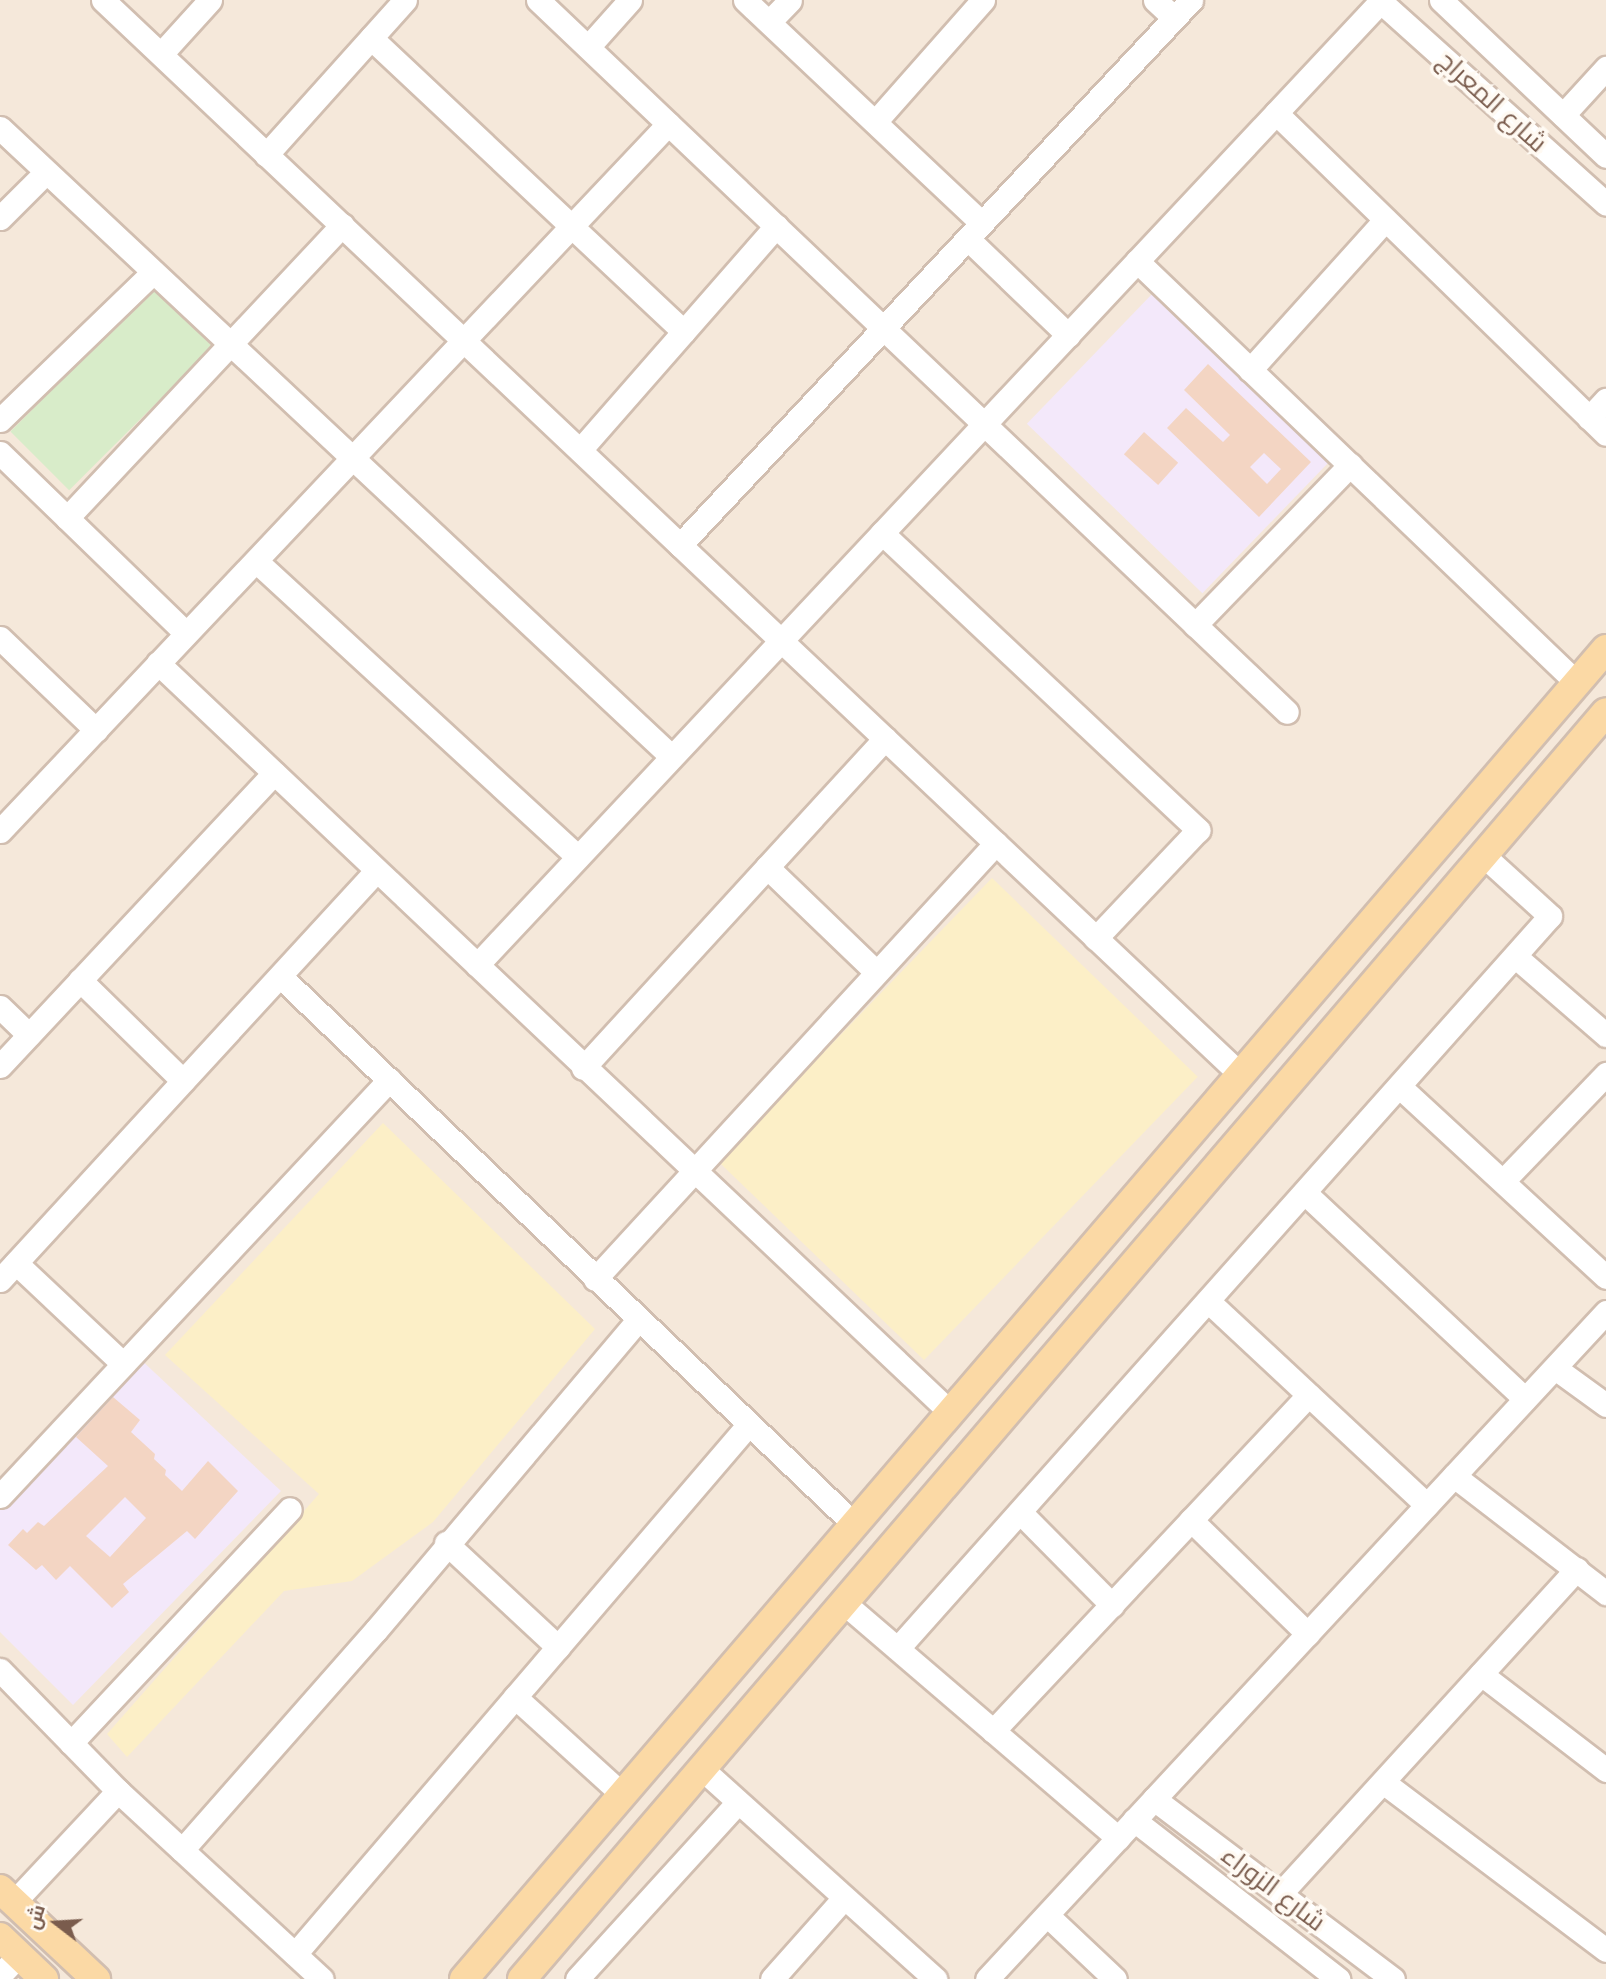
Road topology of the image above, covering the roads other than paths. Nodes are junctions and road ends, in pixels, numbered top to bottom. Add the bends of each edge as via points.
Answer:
1 (103, 0) edge
2 (210, 0) edge
3 (405, 0) edge
4 (538, 0) edge
5 (630, 0) edge
6 (745, 0) edge
7 (790, 0) edge
8 (983, 0) edge
9 (1155, 0) edge
10 (1191, 0) edge
11 (1380, 1) edge
12 (1457, 5) edge
13 (1174, 18) junction
14 (768, 22) junction
15 (371, 38) junction
16 (588, 47) junction
17 (161, 54) junction
18 (1606, 68) edge
19 (1276, 113) junction
20 (1563, 115) junction
21 (875, 122) junction
22 (668, 124) junction
23 (0, 128) edge
24 (266, 155) junction
25 (1606, 156) edge
26 (46, 172) junction
27 (1606, 204) edge
28 (0, 218) edge
29 (1385, 220) junction
30 (342, 225) junction
31 (572, 226) junction
32 (776, 226) junction
33 (975, 231) junction
34 (1137, 261) junction
35 (153, 272) junction
36 (884, 329) junction
37 (684, 332) junction
38 (1068, 335) junction
39 (464, 340) junction
40 (231, 347) junction
41 (1250, 370) junction
42 (1606, 400) edge
43 (1589, 418) junction
44 (0, 420) edge
45 (984, 424) junction
46 (1606, 434) edge
47 (580, 450) junction
48 (0, 453) edge
49 (352, 458) junction
50 (1350, 465) junction
51 (67, 518) junction
52 (882, 533) junction
53 (680, 545) junction
54 (256, 561) junction
55 (1195, 625) junction
56 (186, 633) junction
57 (0, 638) edge
58 (781, 640) junction
59 (1606, 649) edge
60 (158, 663) junction
61 (1577, 683) junction
62 (1287, 712) dead end
63 (1606, 712) edge
64 (96, 730) junction
65 (885, 738) junction
66 (672, 757) junction
67 (274, 774) junction
68 (0, 831) edge
69 (996, 843) junction
70 (1483, 855) junction
71 (578, 857) junction
72 (767, 867) junction
73 (376, 871) junction
74 (1096, 938) junction
75 (1516, 957) junction
76 (477, 965) junction
77 (875, 971) junction
78 (281, 977) junction
79 (80, 980) junction
80 (0, 1007) edge
81 (29, 1035) junction
82 (1606, 1035) edge
83 (0, 1066) edge
84 (583, 1068) junction
85 (1241, 1074) junction
86 (1606, 1074) edge
87 (389, 1080) junction
88 (183, 1081) junction
89 (1400, 1087) junction
90 (1157, 1171) junction
91 (693, 1172) junction
92 (1503, 1181) junction
93 (1305, 1193) junction
94 (1189, 1200) junction
95 (16, 1263) junction
96 (1606, 1276) edge
97 (595, 1279) junction
98 (0, 1280) edge
99 (1208, 1301) junction
100 (1606, 1312) edge
101 (638, 1320) junction
102 (123, 1364) junction
103 (1555, 1368) junction
104 (1309, 1395) junction
105 (1525, 1399) junction
106 (1606, 1405) edge
107 (949, 1411) junction
108 (749, 1424) junction
109 (1454, 1476) junction
110 (0, 1496) edge
111 (1427, 1505) junction
112 (290, 1509) dead end
113 (1020, 1512) junction
114 (1191, 1520) junction
115 (854, 1524) junction
116 (446, 1543) junction
117 (1577, 1569) junction
118 (1606, 1592) edge
119 (844, 1603) junction
120 (1112, 1605) junction
121 (1307, 1634) junction
122 (558, 1647) junction
123 (898, 1648) junction
124 (0, 1670) edge
125 (1481, 1674) junction
126 (515, 1697) junction
127 (993, 1731) junction
128 (71, 1743) junction
129 (702, 1769) junction
130 (1606, 1770) edge
131 (1383, 1782) junction
132 (118, 1791) junction
133 (622, 1794) junction
134 (1154, 1799) junction
135 (738, 1802) junction
136 (1134, 1820) junction
137 (1118, 1838) junction
138 (182, 1850) junction
139 (1280, 1894) junction
140 (7, 1896) edge
141 (843, 1899) junction
142 (1047, 1914) junction
143 (9, 1946) edge
144 (1606, 1950) edge
145 (295, 1954) junction
146 (0, 1975) edge
147 (526, 1978) edge
148 (44, 1979) edge
149 (96, 1979) edge
150 (322, 1979) edge
151 (464, 1979) edge
152 (576, 1979) edge
153 (772, 1979) edge
154 (935, 1979) edge
155 (987, 1979) edge
156 (1115, 1979) edge
157 (1338, 1979) edge
158 (1393, 1979) edge

1 - 17 street
2 - 17 street
3 - 15 street
4 - 16 street
5 - 16 street
6 - 14 street
7 - 14 street
8 - 21 street
9 - 13 street
10 - 13 street
11 - 19 street
11 - 27 street, شارع المعراج
12 - 20 street
13 - 33 street
14 - 21 street
15 - 24 street
15 - 31 street
16 - 22 street
17 - 24 street
18 - 20 street
19 - 29 street
19 - 34 street
20 - 25 street
21 - 33 street
22 - 31 street
22 - 32 street
23 - 26 street
24 - 30 street
26 - 28 street
26 - 35 street
29 - 41 street
29 - 43 street
30 - 39 street
30 - 40 street
31 - 37 street
31 - 39 street
32 - 36 street
32 - 37 street
33 - 36 street
33 - 38 street
34 - 38 street
34 - 41 street
35 - 40 street
35 - 44 street
36 - 45 street
36 - 53 street
37 - 47 street
38 - 45 street
39 - 47 street
39 - 49 street
40 - 49 street
40 - 51 street
41 - 50 street
42 - 43 street
43 - 46 street
45 - 52 street
45 - 55 street
47 - 53 street
48 - 51 street
49 - 54 street
49 - 66 street
50 - 55 street
50 - 61 street
51 - 56 street
52 - 58 street
52 - 74 street via 1198,830
53 - 58 street
54 - 56 street
54 - 71 street
55 - 62 street
56 - 60 street
57 - 64 street
58 - 65 street
58 - 66 street
59 - 61 main road
60 - 64 street
60 - 67 street
61 - 85 main road
63 - 70 main road
64 - 68 street
65 - 69 street
65 - 72 street
66 - 71 street
67 - 73 street
67 - 79 street
69 - 74 street
69 - 77 street
70 - 75 street via 1550,916
70 - 94 main road
71 - 76 street
72 - 77 street
72 - 84 street
73 - 76 street
73 - 78 street
74 - 85 street
75 - 82 street
75 - 89 street
76 - 84 street
77 - 91 street
78 - 87 street
78 - 88 street
79 - 81 street
79 - 88 street
80 - 81 street
81 - 83 street
84 - 91 street
85 - 90 main road
86 - 92 street
87 - 97 street
87 - 102 street
88 - 95 street
89 - 92 street
89 - 93 street
90 - 94 main road
90 - 107 main road
91 - 97 street
91 - 107 street
92 - 96 street
93 - 99 street
93 - 105 street
94 - 119 main road
95 - 98 street
95 - 102 street
97 - 101 street
99 - 104 street
99 - 113 street
100 - 103 street
101 - 108 street
101 - 116 street
102 - 110 street
103 - 105 street
103 - 106 street
104 - 111 street
104 - 114 street
105 - 109 street
107 - 115 main road
108 - 115 street
108 - 122 street
109 - 111 street
109 - 117 street
111 - 121 street
112 - 128 street
113 - 120 street
113 - 123 street
114 - 120 street
114 - 121 street
115 - 133 main road
116 - 122 street
116 - 138 street via 376,1630
117 - 118 street
117 - 125 street
119 - 123 street
119 - 129 main road
120 - 127 street
121 - 134 street
122 - 126 street
123 - 127 street
124 - 128 street
125 - 130 street
125 - 131 street
126 - 133 street
126 - 145 street
127 - 137 street
128 - 132 street
129 - 135 street
129 - 147 main road
131 - 139 street
131 - 144 street
132 - 138 street
132 - 140 street
133 - 151 main road
134 - 136 street
134 - 139 street, شارع الزوراء
135 - 141 street
135 - 152 street
136 - 137 street
136 - 157 street, شارع الزوراء
137 - 142 street
138 - 145 street
139 - 158 street, شارع الزوراء
140 - 149 main road
141 - 153 street
141 - 154 street
142 - 155 street
142 - 156 street
143 - 146 street
143 - 148 main road
145 - 150 street

